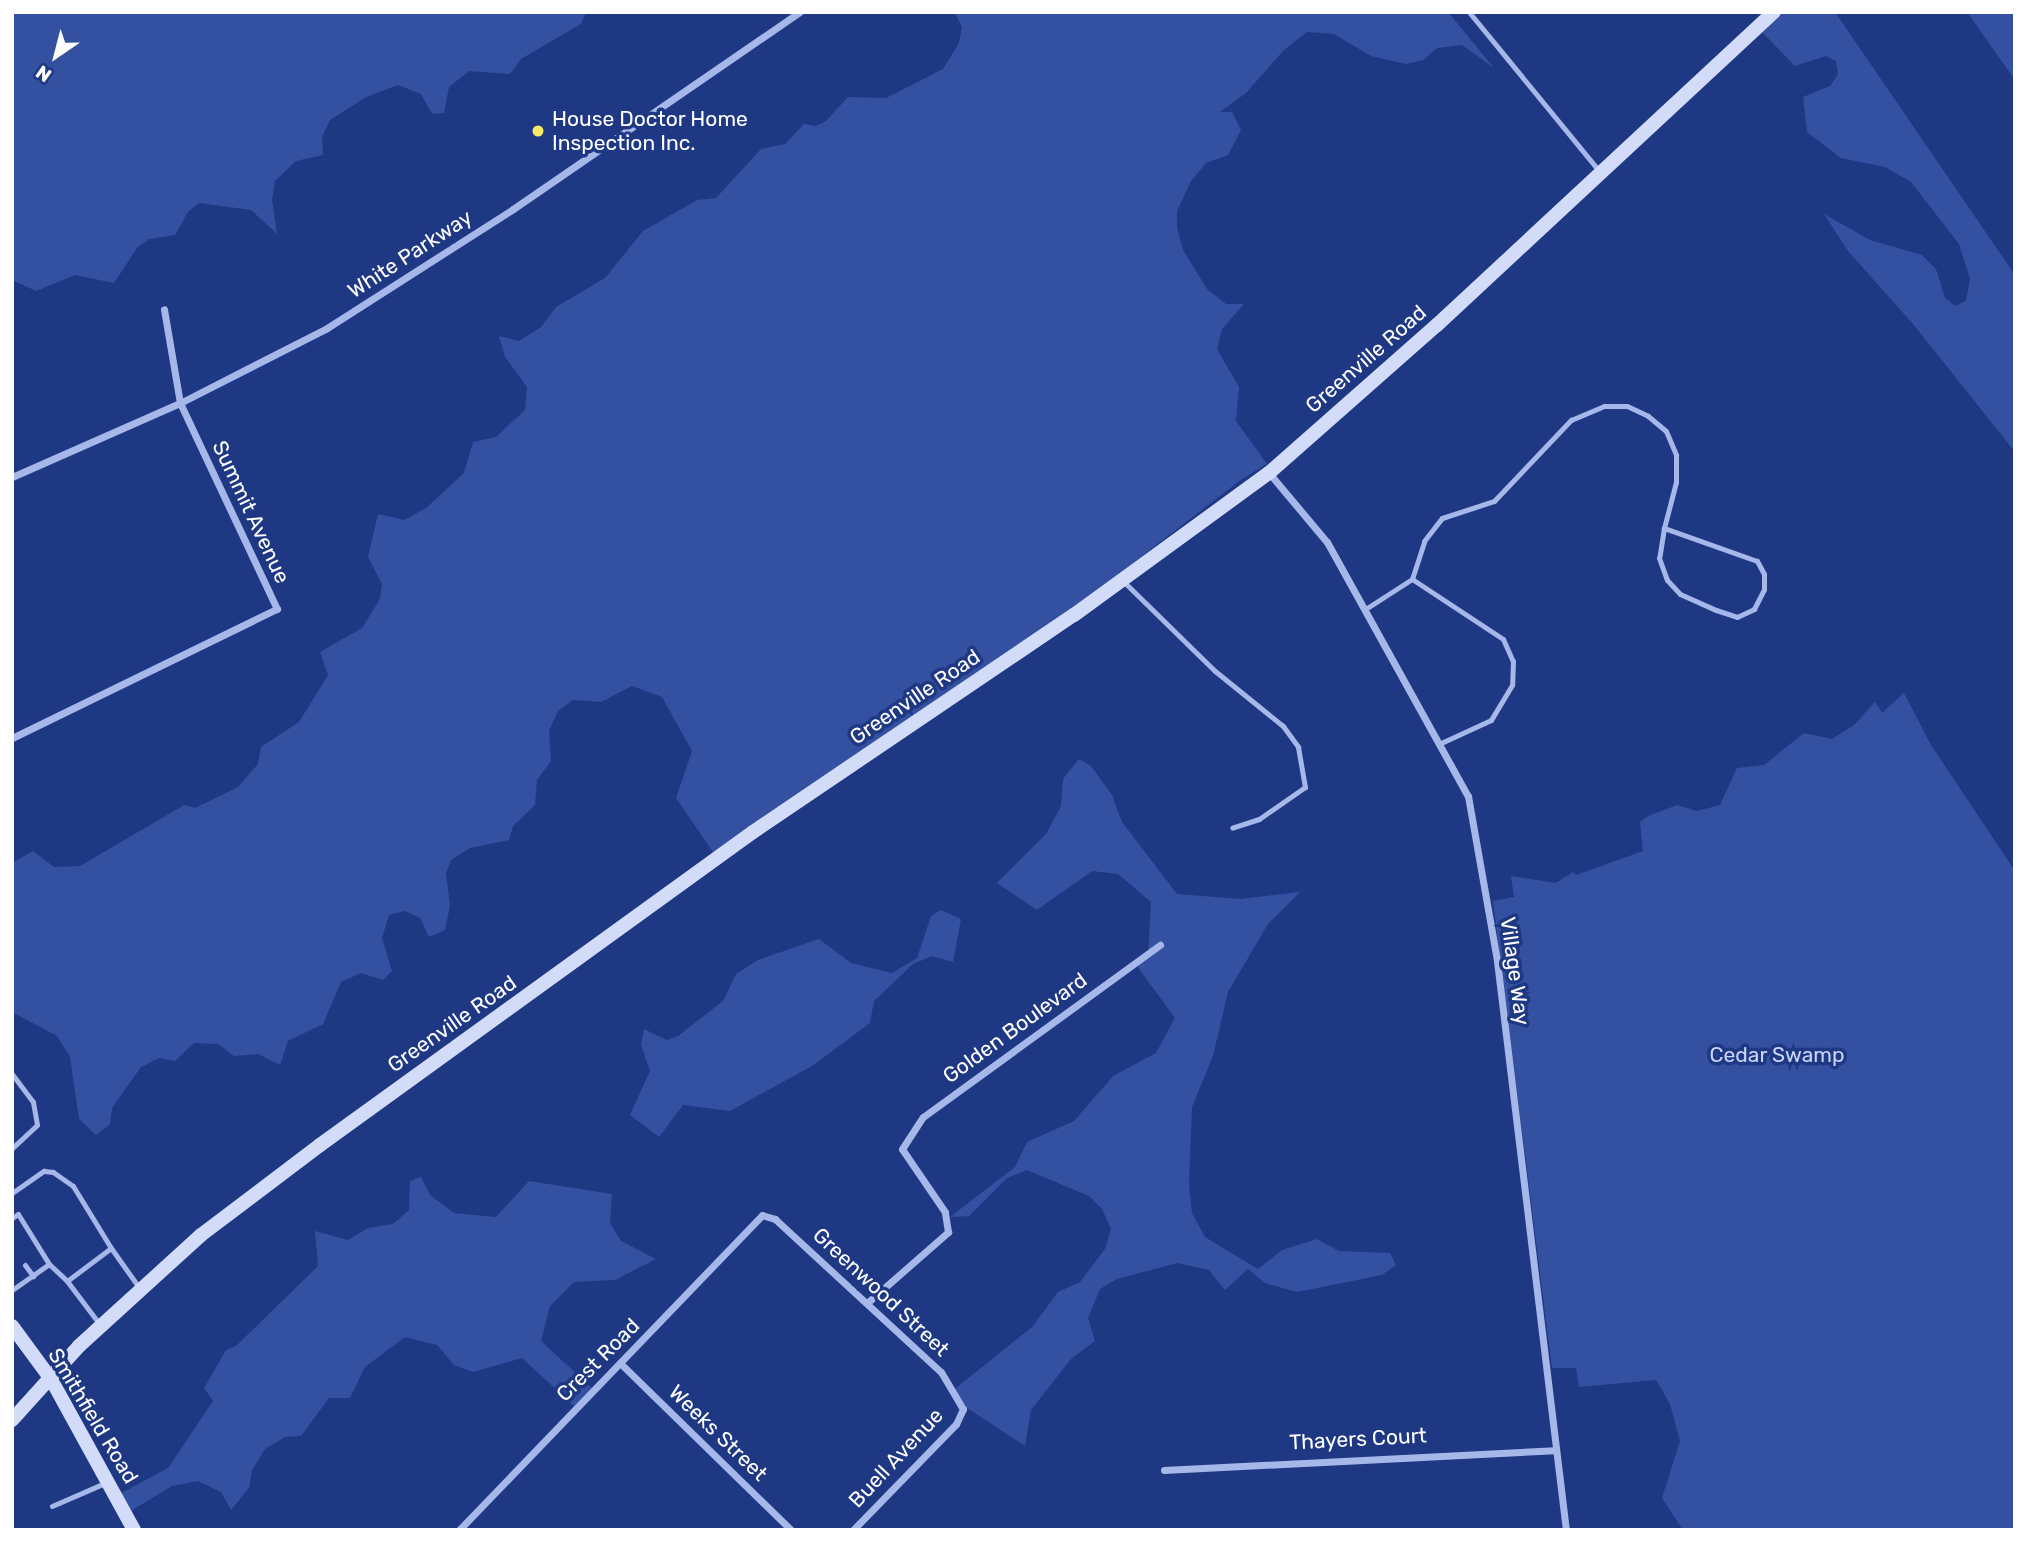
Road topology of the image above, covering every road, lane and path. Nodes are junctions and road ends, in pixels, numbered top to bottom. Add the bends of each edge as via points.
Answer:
1 (800, 12) edge
2 (1469, 12) edge
3 (1774, 12) edge
4 (1601, 174) junction
5 (164, 309) dead end
6 (180, 402) junction
7 (1269, 473) junction
8 (12, 477) edge
9 (1664, 528) junction
10 (1412, 579) junction
11 (1122, 580) junction
12 (1367, 608) junction
13 (12, 738) edge
14 (1441, 743) junction
15 (1232, 828) dead end
16 (1160, 945) dead end
17 (12, 1073) edge
18 (12, 1148) edge
19 (12, 1193) edge
20 (762, 1215) joint
21 (12, 1218) edge
22 (111, 1248) junction
23 (49, 1264) junction
24 (25, 1265) dead end
25 (33, 1276) junction
26 (67, 1281) junction
27 (13, 1289) edge
28 (142, 1291) junction
29 (867, 1303) junction
30 (12, 1326) edge
31 (101, 1327) junction
32 (620, 1363) junction
33 (51, 1379) junction
34 (963, 1409) joint
35 (12, 1420) edge
36 (1555, 1450) junction
37 (1164, 1470) dead end
38 (108, 1481) junction
39 (52, 1506) dead end
40 (134, 1530) edge
41 (459, 1530) edge
42 (790, 1530) edge
43 (853, 1530) edge
44 (1566, 1530) edge

1 - 6 street, White Parkway via 513,209 327,328
2 - 4 lane
3 - 4 main road, Greenville Road
4 - 7 main road, Greenville Road
5 - 6 street, Summit Avenue
6 - 8 street, White Parkway
6 - 13 street, Summit Avenue via 276,609
7 - 11 main road, Greenville Road
7 - 12 street, Village Way via 1327,542
9 - 9 lane via 1659,558 1667,580 1680,594 1737,617 1754,609 1764,589 1764,574 1757,561
9 - 10 lane via 1676,482 1676,456 1666,431 1627,406 1604,405 1572,420 1494,501 1442,518 1424,541
10 - 12 lane
10 - 14 lane via 1503,639 1513,661 1512,685 1491,720
11 - 15 lane via 1215,671 1283,726 1297,747 1305,787 1259,820
11 - 28 main road, Greenville Road via 753,832 320,1145 201,1234
12 - 14 street, Village Way
14 - 36 street, Village Way via 1468,796 1480,848 1540,1298
16 - 29 street, Golden Boulevard via 923,1117 902,1149 945,1212 947,1232
17 - 18 lane via 33,1102 37,1125
19 - 22 lane via 44,1171 53,1172 73,1186
20 - 29 street, Greenwood Street via 775,1219
20 - 32 street, Crest Road
21 - 23 lane via 18,1214
22 - 26 lane
22 - 28 lane
23 - 25 lane
23 - 26 lane
24 - 25 lane
25 - 27 lane
26 - 31 lane
28 - 31 main road, Greenville Road
29 - 34 street, Greenwood Street via 941,1372
30 - 33 main road, Smithfield Road
31 - 33 main road, Greenville Road
32 - 41 street, Crest Road
32 - 42 street, Weeks Street
33 - 35 main road, Greenville Road
33 - 38 main road, Smithfield Road
34 - 43 street, Buell Avenue via 956,1424
36 - 37 street, Thayers Court
36 - 44 street, Village Way
38 - 39 lane
38 - 40 main road, Smithfield Road

